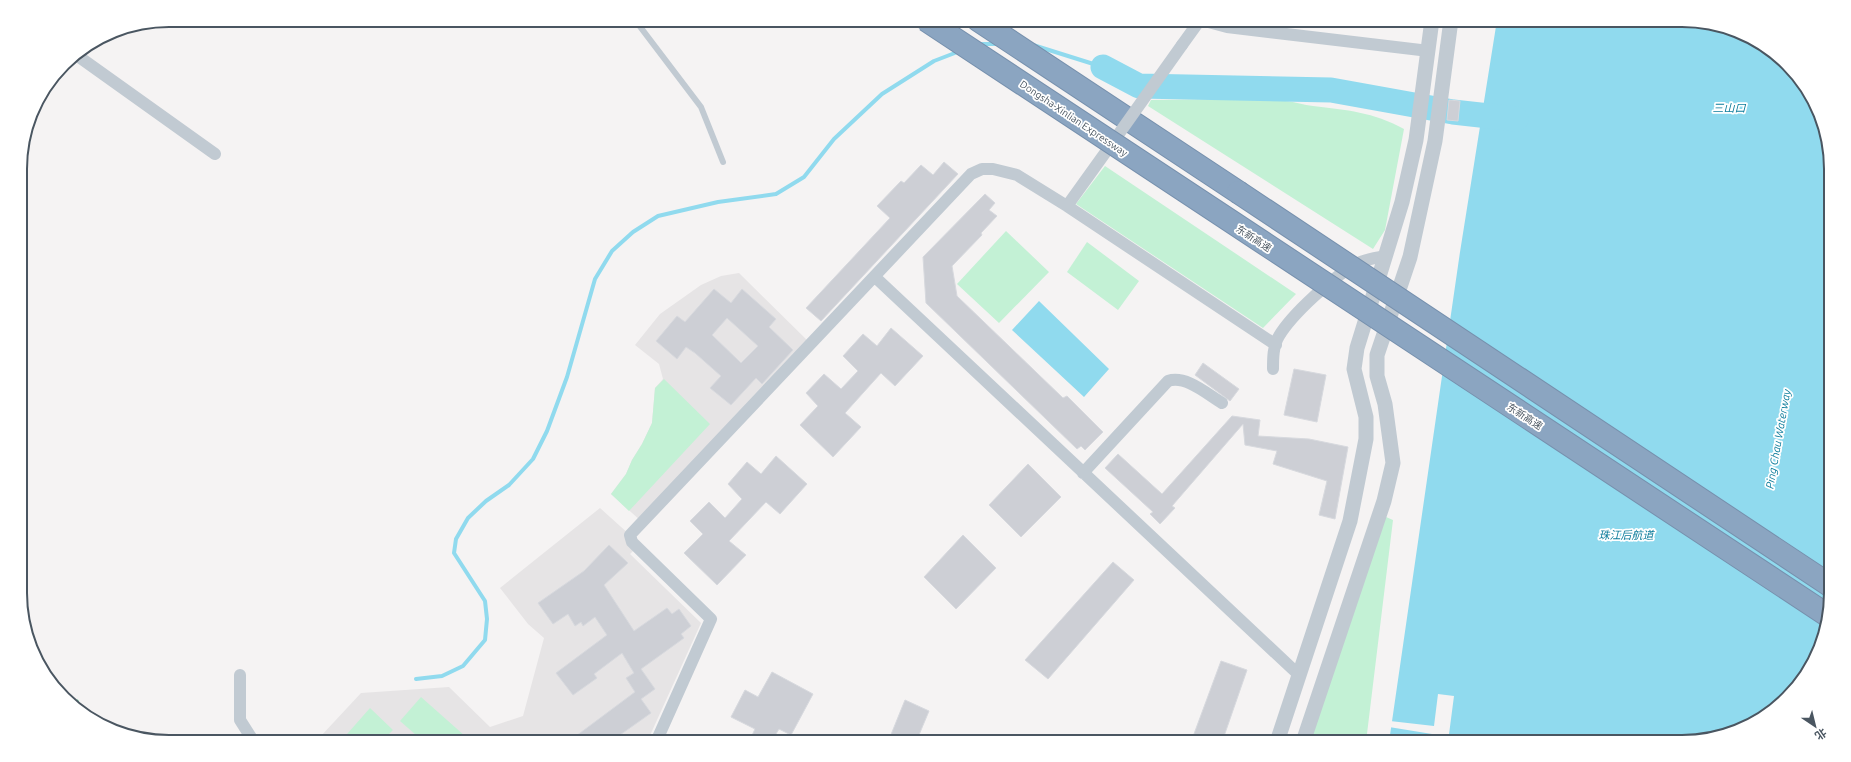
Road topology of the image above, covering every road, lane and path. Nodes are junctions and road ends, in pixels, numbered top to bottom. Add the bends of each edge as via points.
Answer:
1 (640, 27) edge
2 (937, 27) edge
3 (989, 27) edge
4 (1195, 27) edge
5 (1227, 27) edge
6 (1431, 27) edge
7 (1450, 27) edge
8 (1429, 51) junction
9 (80, 58) edge
10 (214, 154) dead end
11 (723, 162) dead end
12 (1067, 206) junction
13 (1386, 256) junction
14 (875, 277) junction
15 (1276, 345) junction
16 (1272, 369) dead end
17 (1222, 403) dead end
18 (1083, 472) junction
19 (1824, 581) edge
20 (1823, 612) edge
21 (240, 675) dead end
22 (1299, 675) junction
23 (80, 699) dead end
24 (77, 701) edge
25 (250, 735) edge
26 (659, 735) edge
27 (1279, 735) edge
28 (1305, 735) edge

1 - 11 lane via 701,108
2 - 20 highway, 东新高速, bridge
3 - 19 highway, bridge
4 - 12 street, bridge
5 - 8 street
6 - 8 street
7 - 28 street via 1435,141 1410,257 1377,355 1377,376 1386,412 1393,463 1384,501
8 - 13 street via 1416,140
9 - 10 street
12 - 14 street via 1017,175 1004,170 982,169 971,174
12 - 15 street
13 - 15 street via 1356,264 1341,275 1294,316 1278,337
13 - 22 street via 1357,348 1354,369 1366,417 1366,439 1354,506
14 - 18 street
14 - 26 street via 630,535 632,542 711,618
15 - 16 street
17 - 18 street via 1195,386 1174,379 1168,381
18 - 22 street
21 - 25 street via 240,720
22 - 27 street
23 - 24 path

